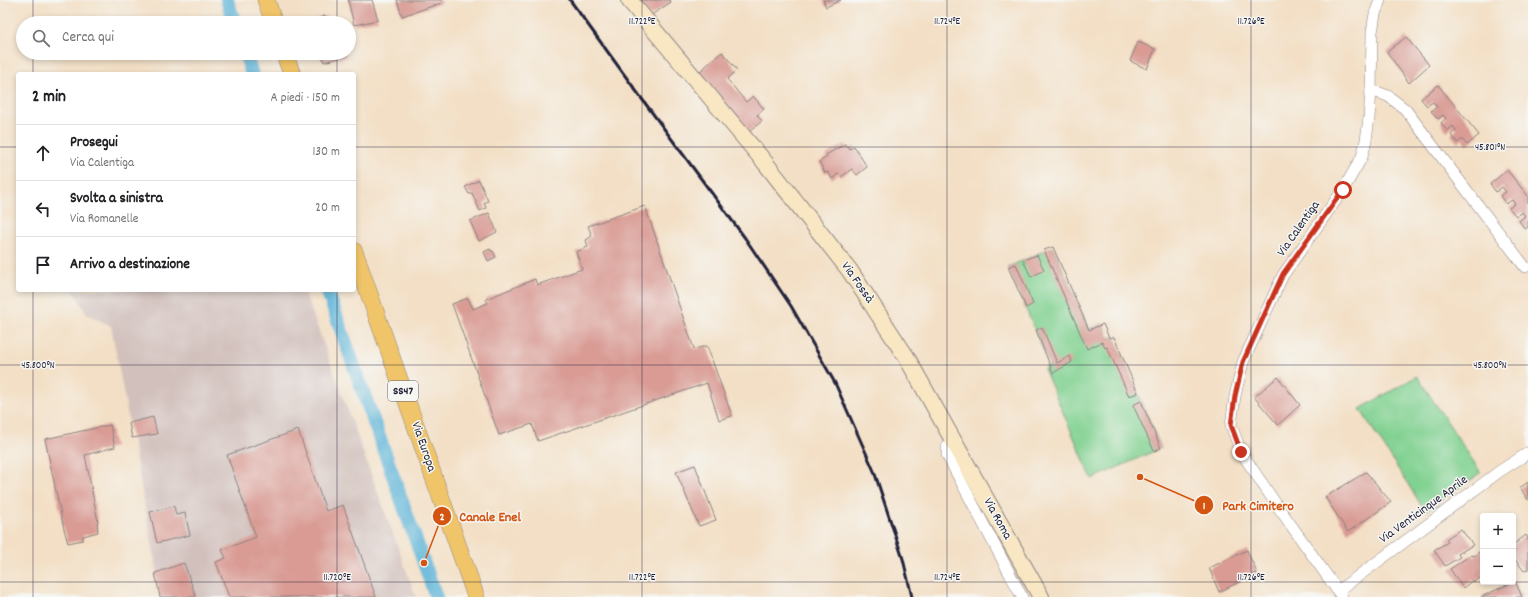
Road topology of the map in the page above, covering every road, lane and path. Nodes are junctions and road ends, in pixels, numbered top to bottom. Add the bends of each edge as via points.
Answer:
1 (266, 0) edge
2 (629, 0) edge
3 (1380, 0) edge
4 (272, 16) edge
5 (287, 60) edge
6 (291, 72) edge
7 (1371, 90) junction
8 (356, 257) edge
9 (1525, 267) dead end
10 (953, 441) junction
11 (1528, 453) edge
12 (1340, 594) edge
13 (476, 597) edge
14 (1022, 597) edge
15 (1041, 597) edge

1 - 4 main road
2 - 10 main road, Via Fossà via 763,160 850,272 907,358
3 - 7 street, Via Calentiga via 1372,32
5 - 6 main road
7 - 9 street via 1388,96 1405,110
7 - 12 street, Via Calentiga via 1362,156 1343,190 1283,274 1243,362 1231,425 1241,452
8 - 13 main road, Via Europa / SS47
10 - 14 street via 947,447 947,455
10 - 15 main road, Via Roma
11 - 12 street, Via Venticinque Aprile via 1500,471

